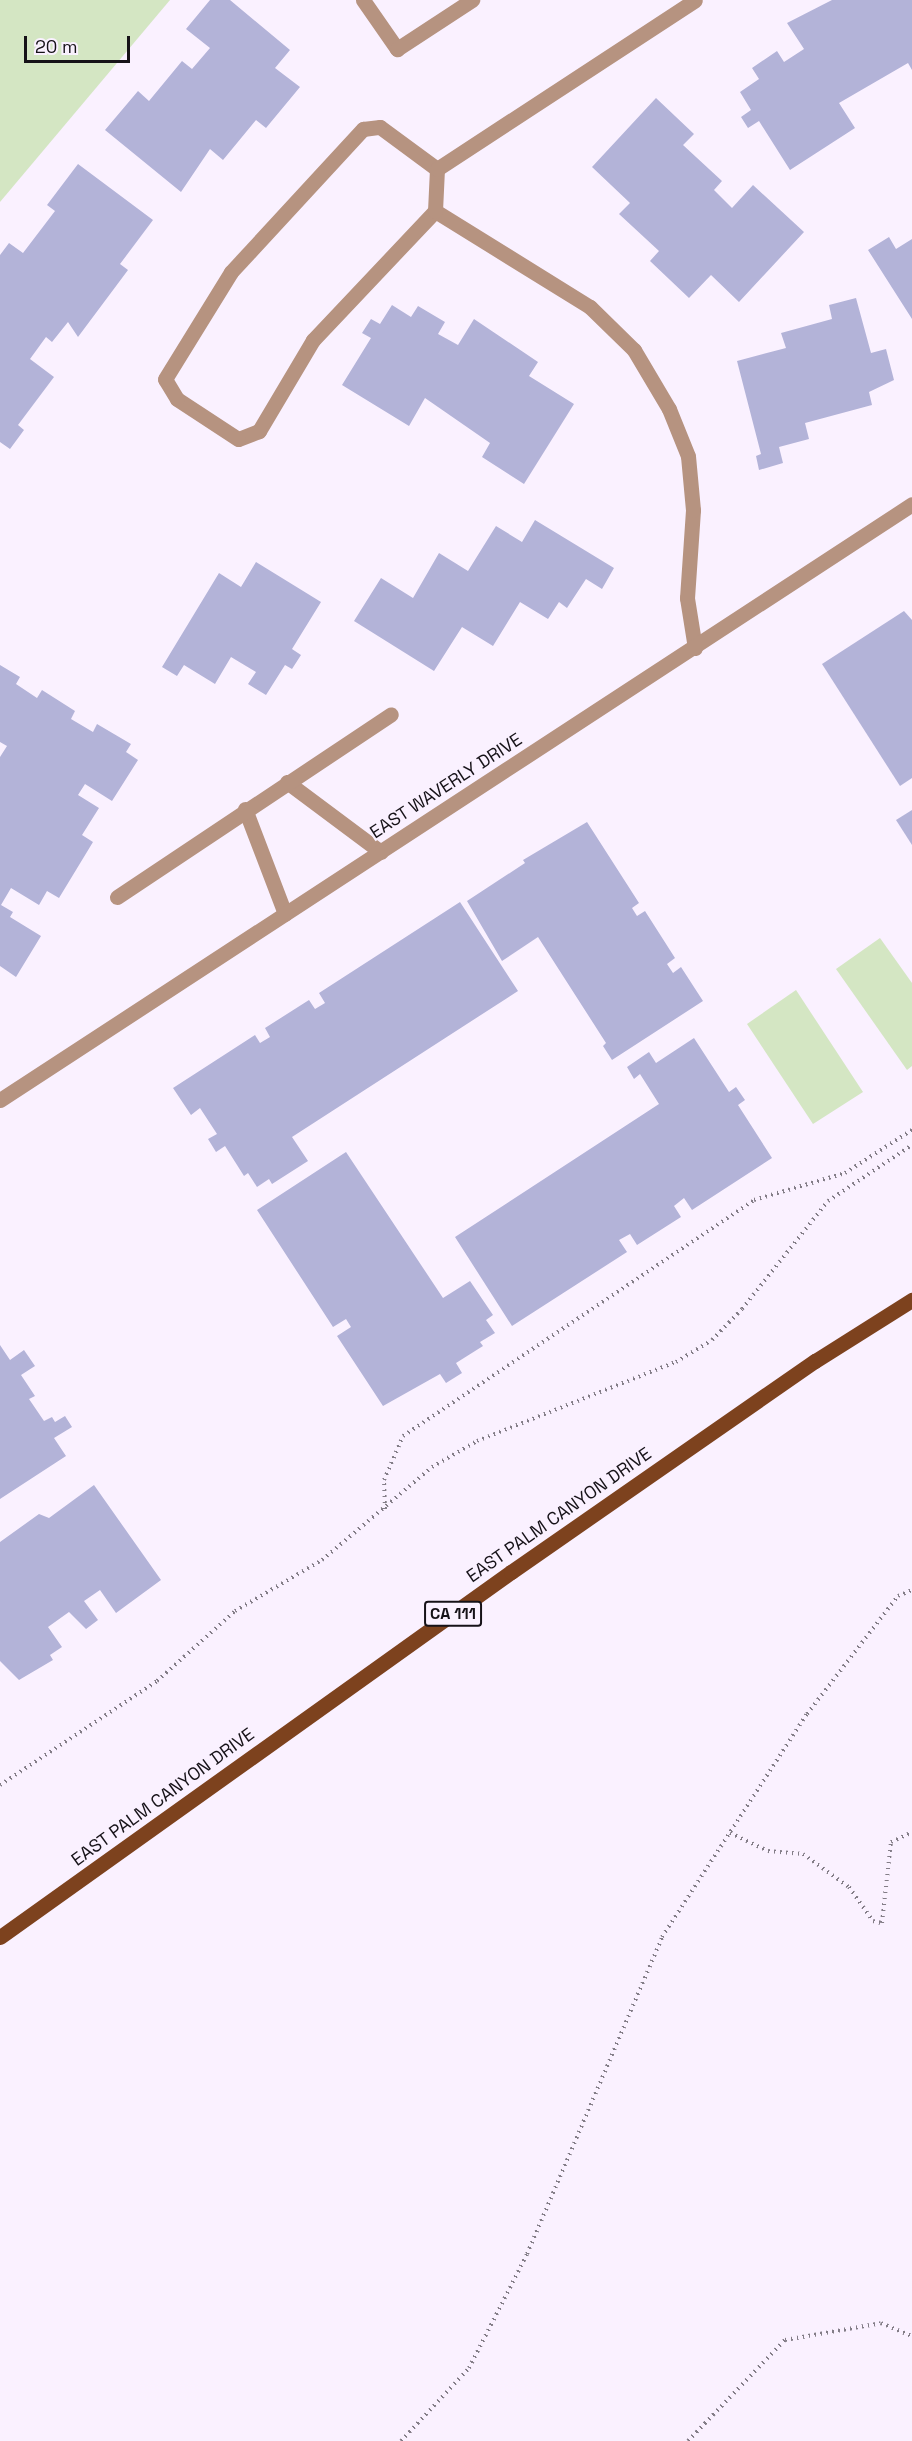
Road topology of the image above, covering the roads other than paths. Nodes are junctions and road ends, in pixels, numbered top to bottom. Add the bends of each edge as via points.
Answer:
1 (363, 0) edge
2 (472, 0) edge
3 (695, 0) edge
4 (437, 169) junction
5 (435, 212) junction
6 (912, 504) edge
7 (694, 648) junction
8 (391, 714) dead end
9 (287, 782) junction
10 (245, 809) junction
11 (381, 852) junction
12 (117, 897) dead end
13 (285, 914) junction
14 (0, 1100) edge
15 (912, 1300) edge
16 (0, 1937) edge

1 - 2 street via 398,49
3 - 4 street
4 - 5 street
4 - 5 street via 380,127 363,129 231,272 165,379 177,399 238,439 259,431 313,340
5 - 7 street via 590,307 634,350 669,410 688,456 693,510 687,598
6 - 7 street, EAST WAVERLY DRIVE
7 - 11 street, EAST WAVERLY DRIVE
8 - 9 street
9 - 10 street
9 - 11 street
10 - 12 street
10 - 13 street
11 - 13 street, EAST WAVERLY DRIVE
13 - 14 street, EAST WAVERLY DRIVE
15 - 16 main road, EAST PALM CANYON DRIVE / CA 111 via 815,1361 511,1572

